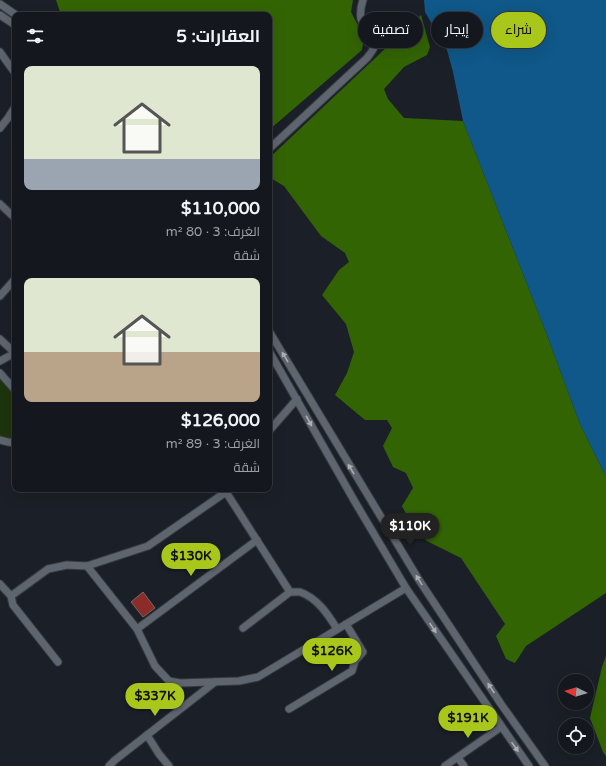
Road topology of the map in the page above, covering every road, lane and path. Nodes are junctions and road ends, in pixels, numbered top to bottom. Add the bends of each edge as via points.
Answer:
1 (363, 0) edge
2 (0, 4) edge
3 (12, 12) edge
4 (3, 17) edge
5 (12, 23) edge
6 (0, 25) edge
7 (0, 52) edge
8 (12, 69) edge
9 (12, 112) edge
10 (0, 128) edge
11 (272, 146) edge
12 (0, 204) edge
13 (12, 215) edge
14 (12, 282) edge
15 (0, 296) edge
16 (272, 336) edge
17 (0, 339) edge
18 (12, 350) edge
19 (12, 355) edge
20 (272, 356) edge
21 (0, 361) edge
22 (0, 373) edge
23 (12, 387) edge
24 (297, 399) junction
25 (272, 428) edge
26 (0, 440) edge
27 (12, 442) edge
28 (224, 492) edge
29 (228, 492) edge
30 (257, 540) junction
31 (87, 566) junction
32 (0, 584) edge
33 (406, 588) junction
34 (290, 592) junction
35 (11, 596) junction
36 (346, 624) junction
37 (244, 628) dead end
38 (137, 629) junction
39 (337, 629) junction
40 (58, 662) dead end
41 (215, 682) junction
42 (501, 704) junction
43 (289, 708) dead end
44 (490, 712) junction
45 (516, 725) junction
46 (503, 730) junction
47 (147, 735) junction
48 (458, 758) junction
49 (109, 766) edge
50 (168, 766) edge
51 (445, 766) edge
52 (464, 766) edge
53 (528, 766) edge
54 (545, 766) edge

1 - 11 street via 362,19 374,39 374,47 367,58
2 - 3 street
4 - 5 street
4 - 6 street
7 - 8 street
9 - 10 street
12 - 13 street
14 - 15 street
42 -> 16 street via 419,580
17 - 18 street
19 - 21 street
20 - 24 street
22 - 23 street
24 - 25 street
24 -> 33 street
26 - 27 street
28 - 31 street via 148,546
29 - 30 street
30 - 34 street
30 - 38 street
31 - 35 street via 67,565 48,569
31 - 38 street
32 - 35 street
33 - 36 street
33 -> 44 street
34 - 37 street
34 - 39 street via 299,592 315,600 329,614
35 - 40 street via 13,605
36 - 39 street
36 - 43 street via 363,652 355,661 352,671
38 - 41 street via 155,666 169,681
39 - 41 street via 258,677
41 - 47 street
42 - 44 street
42 - 45 street
44 - 46 street
45 - 46 street
45 - 54 street
46 - 48 street
46 -> 53 street
47 - 49 street
47 - 50 street
48 - 51 street
48 - 52 street

